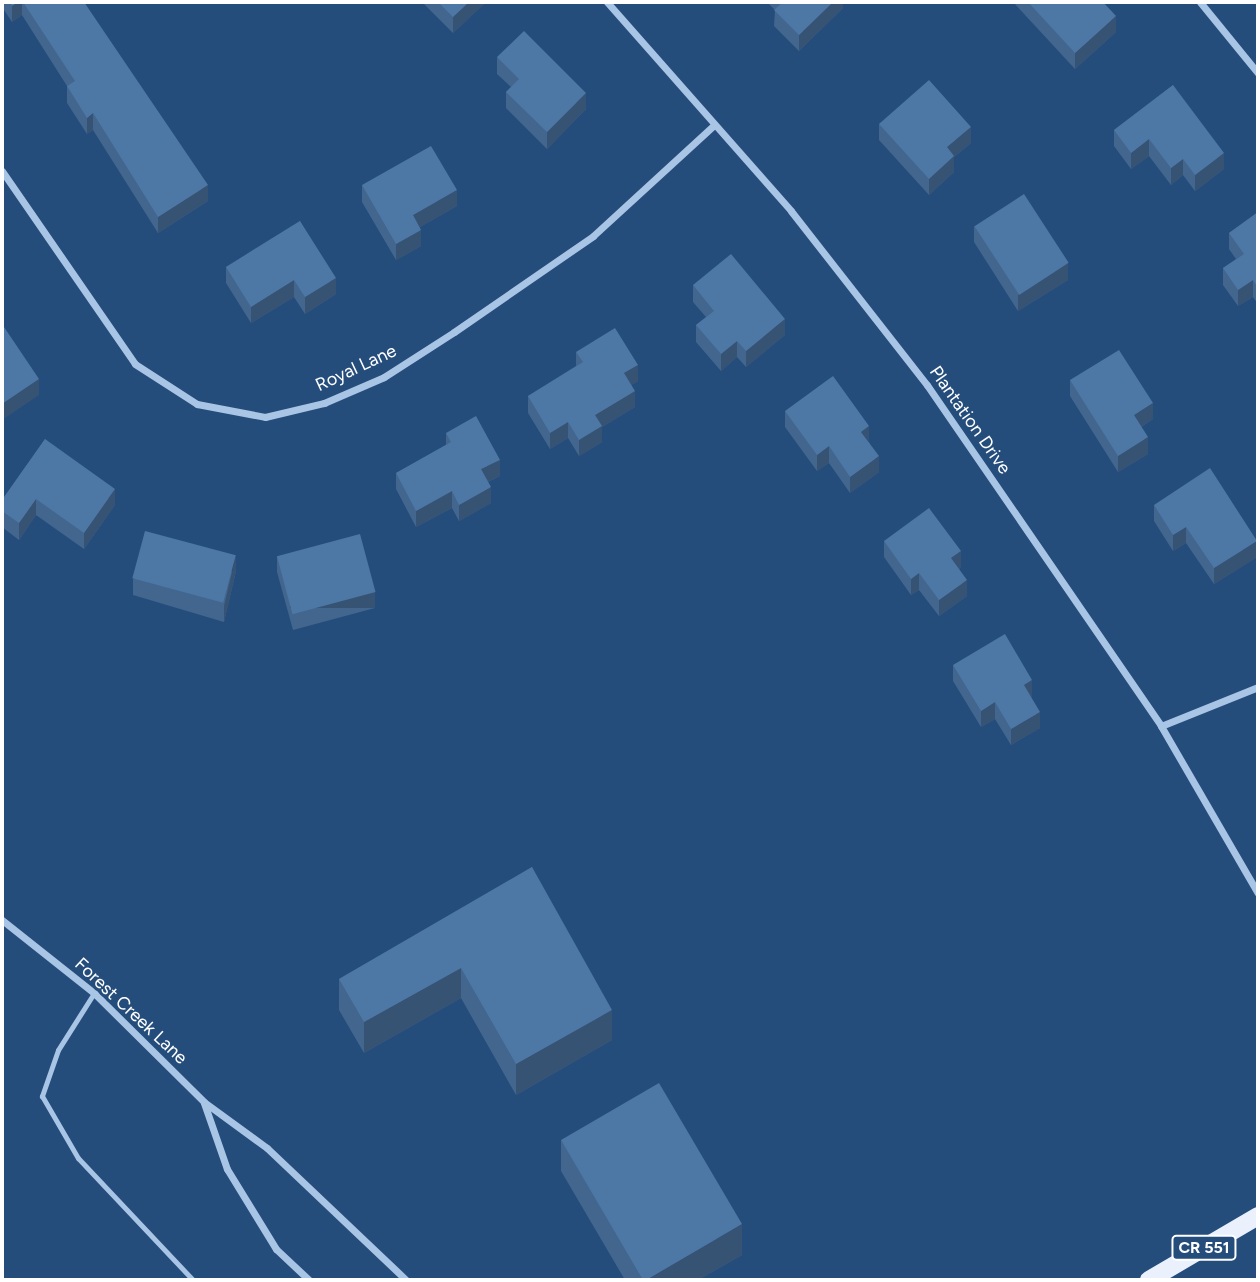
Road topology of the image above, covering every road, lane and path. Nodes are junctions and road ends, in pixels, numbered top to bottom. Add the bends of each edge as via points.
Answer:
1 (607, 2) edge
2 (1200, 2) edge
3 (1258, 73) edge
4 (715, 125) junction
5 (2, 171) edge
6 (1258, 687) edge
7 (1161, 726) junction
8 (1258, 893) edge
9 (2, 920) edge
10 (94, 993) junction
11 (204, 1102) junction
12 (1258, 1216) edge
13 (193, 1280) edge
14 (309, 1280) edge
15 (406, 1280) edge
16 (1149, 1280) edge

1 - 4 street, Plantation Drive
2 - 3 street
4 - 5 street, Royal Lane via 593,236 454,332 384,377 324,403 265,417 197,404 135,364
4 - 7 street, Plantation Drive via 927,385
6 - 7 street
7 - 8 street, Plantation Drive
9 - 10 street, Forest Creek Lane
10 - 11 street, Forest Creek Lane
10 - 13 lane via 58,1050 42,1096 78,1158
11 - 14 street, Forest Creek Lane via 227,1169 276,1249
11 - 15 street, Forest Creek Lane via 267,1148
12 - 16 main road, CR 551

